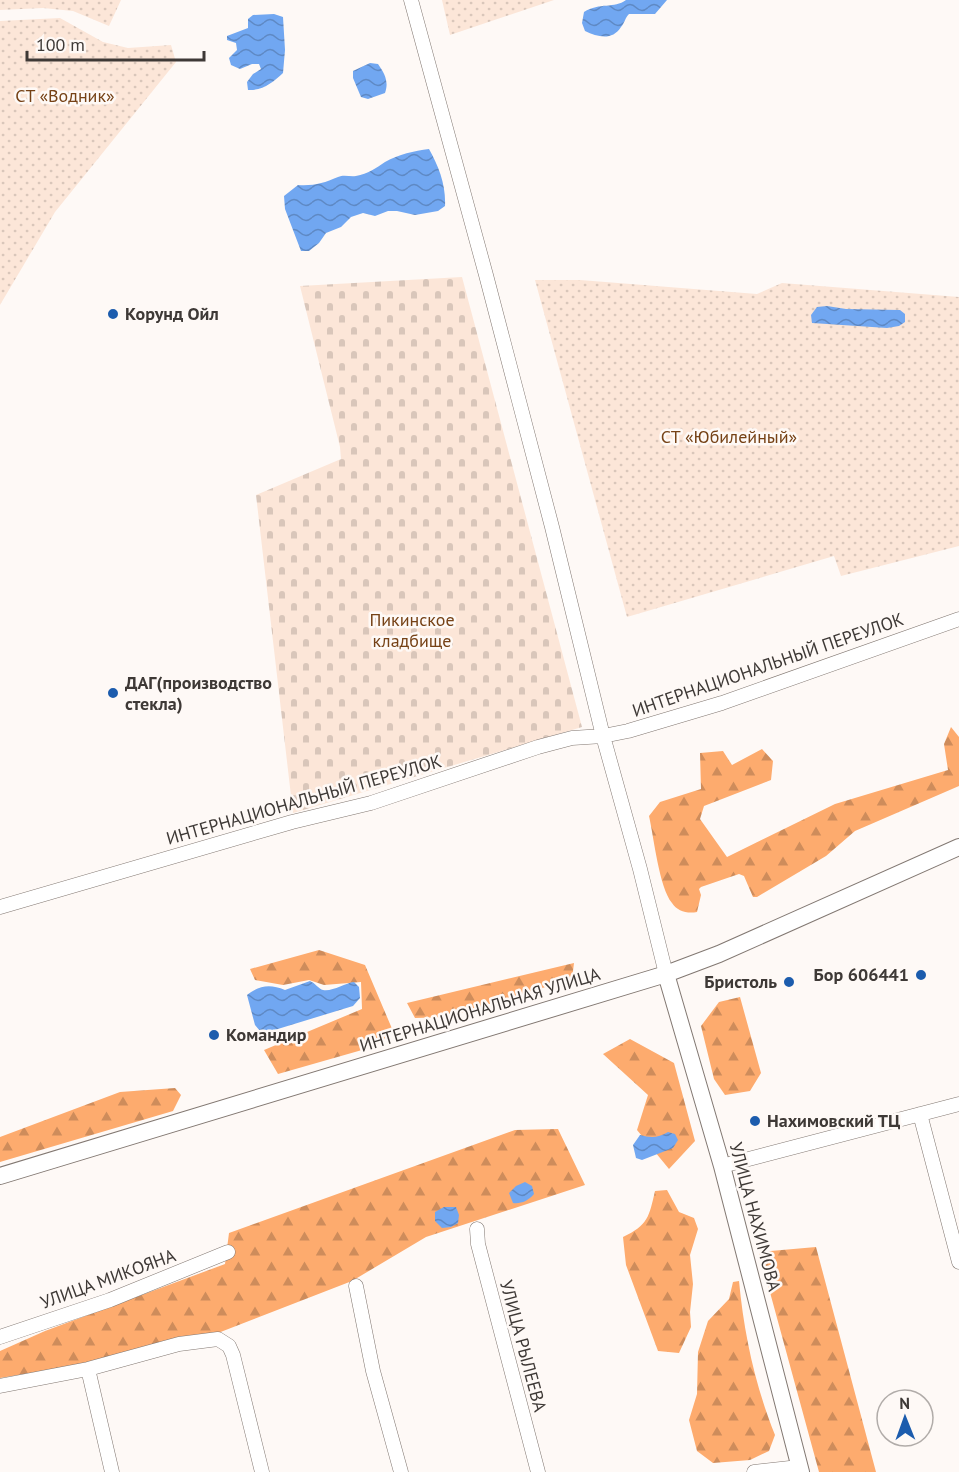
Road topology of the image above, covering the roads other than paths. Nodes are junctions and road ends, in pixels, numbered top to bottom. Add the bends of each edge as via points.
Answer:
1 (411, 0) edge
2 (959, 620) edge
3 (603, 736) junction
4 (959, 847) edge
5 (0, 907) edge
6 (666, 974) junction
7 (959, 1104) edge
8 (920, 1114) junction
9 (722, 1166) junction
10 (0, 1176) edge
11 (477, 1228) dead end
12 (228, 1252) dead end
13 (959, 1262) edge
14 (356, 1286) dead end
15 (0, 1337) edge
16 (88, 1369) junction
17 (0, 1386) edge
18 (800, 1469) edge
19 (112, 1472) edge
20 (262, 1472) edge
21 (401, 1472) edge
22 (538, 1472) edge
23 (754, 1472) edge

1 - 3 street via 552,527
2 - 3 street, ИНТЕРНАЦИОНАЛЬНЫЙ ПЕРЕУЛОК via 722,703
3 - 5 street, ИНТЕРНАЦИОНАЛЬНЫЙ ПЕРЕУЛОК via 572,738 538,747 372,803 292,822
3 - 6 street
4 - 6 main road, ИНТЕРНАЦИОНАЛЬНАЯ УЛИЦА
6 - 9 main road, УЛИЦА НАХИМОВА
6 - 10 main road, ИНТЕРНАЦИОНАЛЬНАЯ УЛИЦА
7 - 8 street
8 - 9 street
8 - 13 street
9 - 18 main road, УЛИЦА НАХИМОВА
11 - 22 street, УЛИЦА РЫЛЕЕВА
12 - 15 street, УЛИЦА МИКОЯНА via 110,1300
14 - 21 street via 373,1371
16 - 17 street
16 - 19 street
16 - 20 street via 179,1344 218,1339 225,1342 233,1355
18 - 23 street

